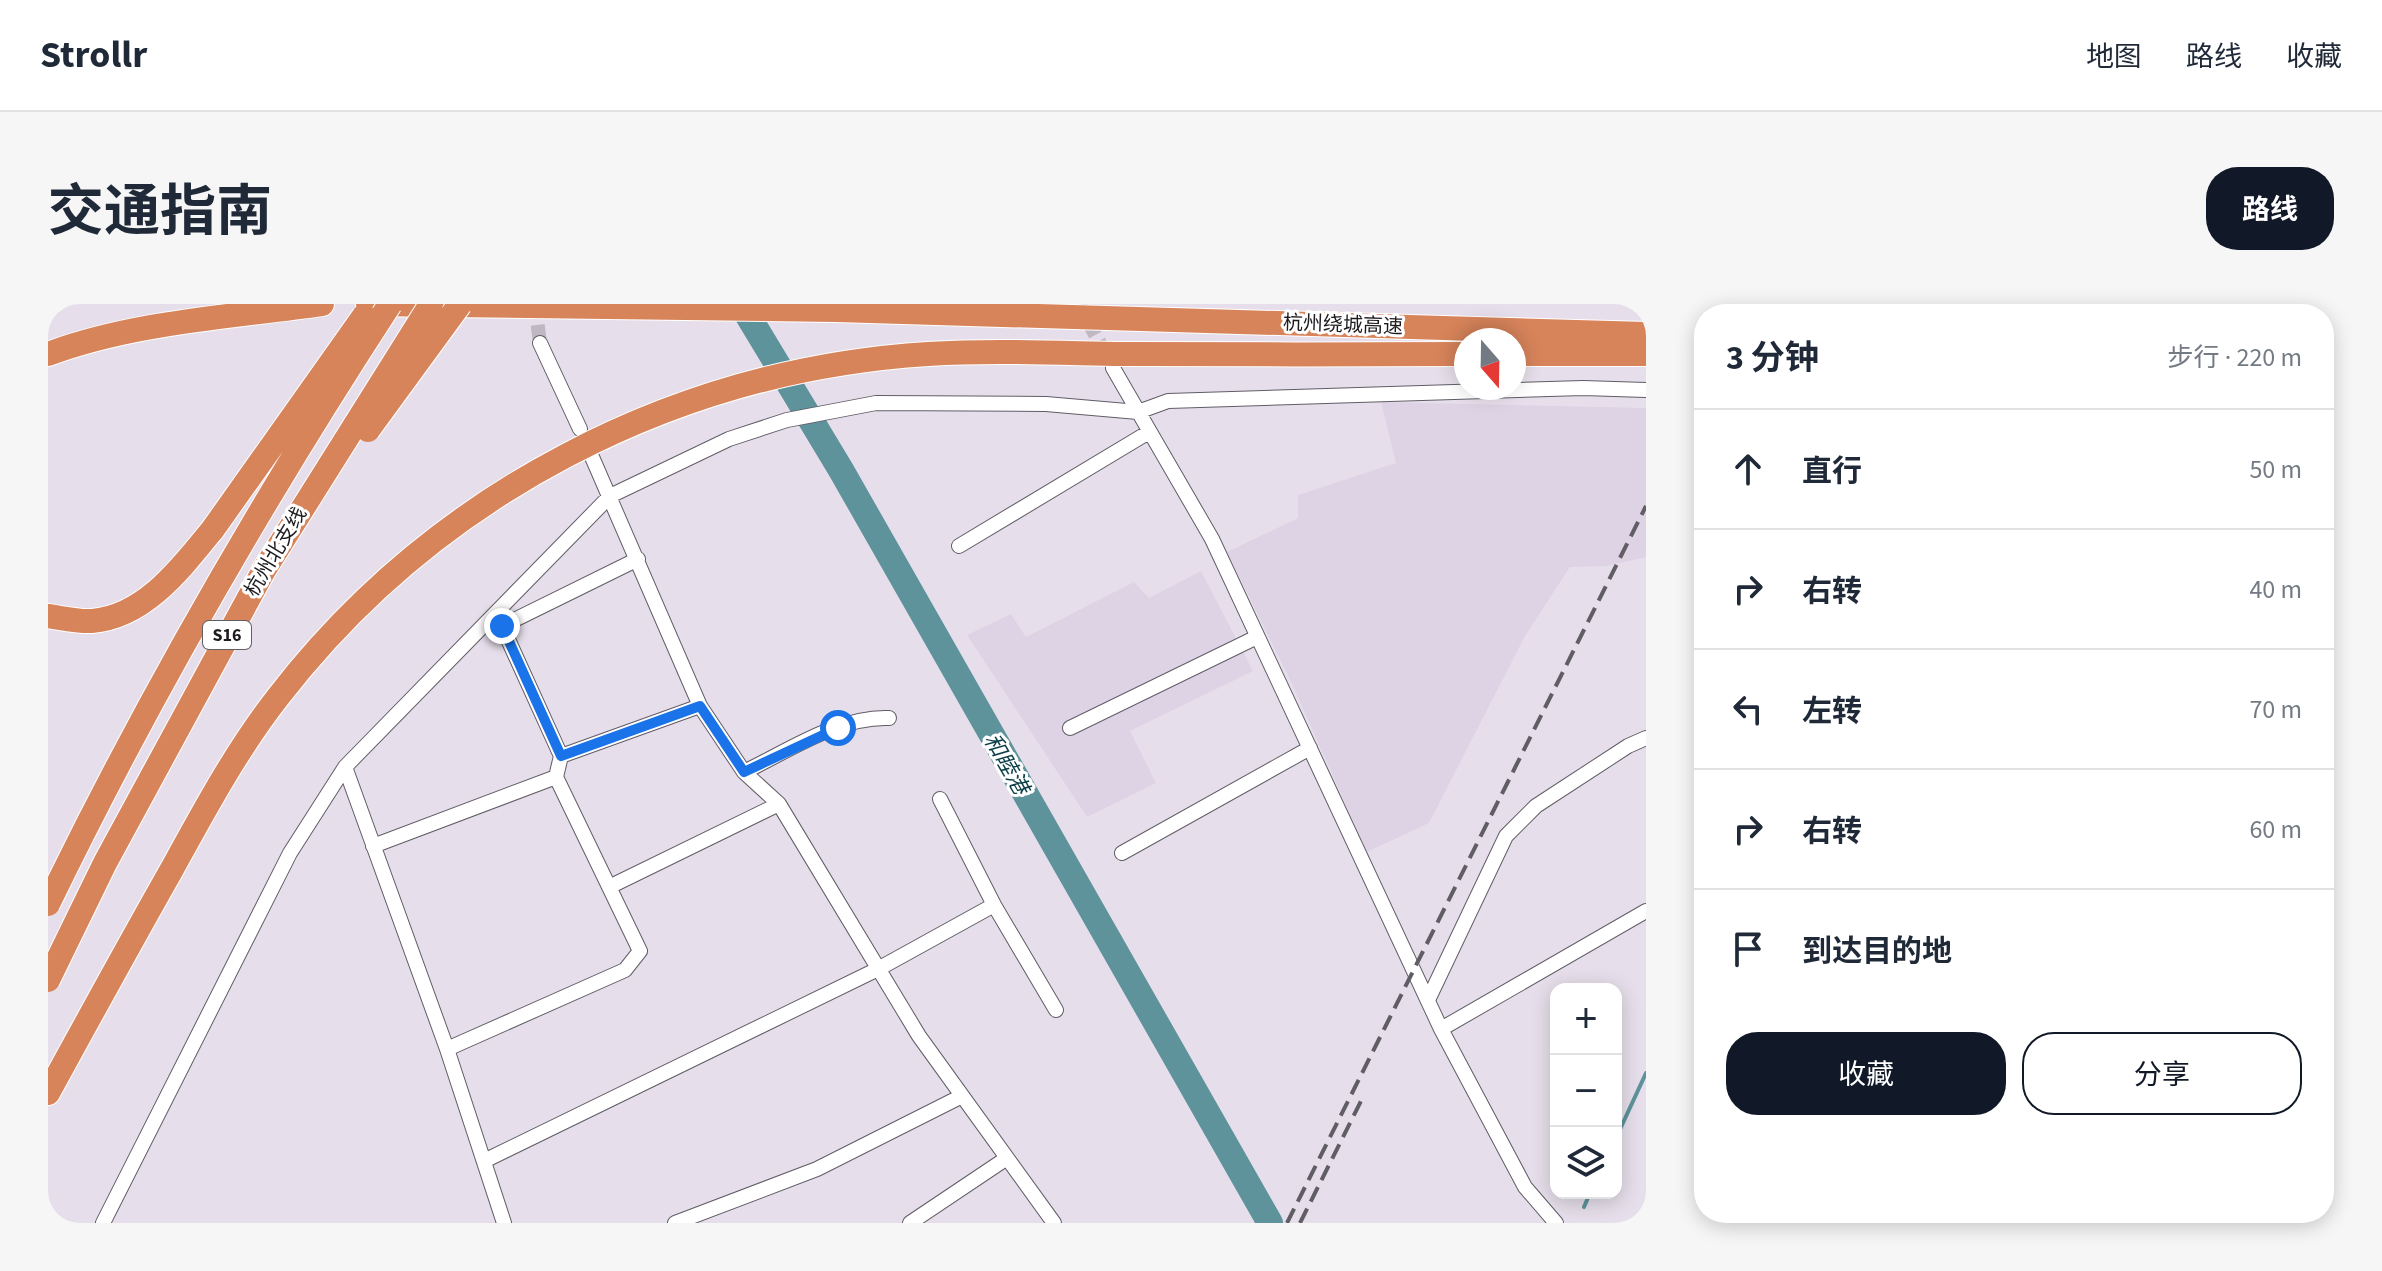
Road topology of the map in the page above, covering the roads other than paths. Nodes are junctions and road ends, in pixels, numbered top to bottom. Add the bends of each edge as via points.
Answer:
1 (322, 304) edge
2 (370, 304) edge
3 (390, 304) edge
4 (431, 304) edge
5 (460, 304) edge
6 (1646, 334) edge
7 (540, 343) tunnel mouth
8 (48, 354) edge
9 (1454, 354) edge
10 (1526, 354) edge
11 (1646, 354) edge
12 (1113, 368) tunnel mouth
13 (1646, 390) edge
14 (1138, 412) junction
15 (580, 429) dead end
16 (1149, 432) junction
17 (592, 457) dead end
18 (610, 496) junction
19 (959, 546) dead end
20 (638, 559) junction
21 (264, 570) junction
22 (48, 616) edge
23 (499, 620) junction
24 (1257, 637) junction
25 (700, 706) junction
26 (889, 718) dead end
27 (1070, 728) dead end
28 (1646, 738) edge
29 (1310, 748) junction
30 (561, 756) junction
31 (345, 767) junction
32 (744, 772) junction
33 (556, 777) junction
34 (940, 799) dead end
35 (779, 804) junction
36 (373, 846) junction
37 (1122, 853) dead end
38 (609, 887) junction
39 (48, 904) edge
40 (994, 905) junction
41 (1646, 911) edge
42 (878, 969) junction
43 (48, 980) edge
44 (1428, 1000) junction
45 (1056, 1010) dead end
46 (1441, 1029) junction
47 (447, 1049) junction
48 (48, 1093) edge
49 (962, 1096) junction
50 (1007, 1158) junction
51 (484, 1161) junction
52 (103, 1223) edge
53 (504, 1223) edge
54 (675, 1223) edge
55 (910, 1223) edge
56 (1054, 1223) edge
57 (1556, 1223) edge

1 - 8 highway via 138,330
2 - 6 highway, 杭州绕城高速 via 836,310
2 - 22 highway, bridge via 174,577 133,609 92,621
3 - 39 highway, 杭州北支线 / S16, bridge via 328,399 178,657
4 - 21 highway, 杭州北支线 / S16, bridge
5 - 21 highway, bridge
7 - 15 street
9 - 48 highway via 928,354 801,372 732,390 660,412 579,447 487,500 404,562 334,629 234,756
10 - 11 highway
12 - 14 street
13 - 14 street via 1168,401
14 - 16 street
14 - 18 street via 1031,404 876,403 787,420 729,439
16 - 19 street
16 - 24 street via 1212,539
17 - 18 street
18 - 20 street
18 - 23 street
20 - 23 street
20 - 25 street
21 - 43 highway, 杭州北支线 / S16, bridge via 105,863
23 - 30 street
23 - 31 street
24 - 27 street
24 - 29 street
25 - 30 street
25 - 32 street
26 - 32 street via 871,717 831,730
28 - 44 street via 1536,806 1506,836
29 - 37 street
29 - 44 street
30 - 33 street
31 - 36 street
31 - 52 street via 290,853
32 - 35 street
33 - 36 street
33 - 38 street
34 - 40 street
35 - 38 street
35 - 42 street
36 - 47 street
38 - 47 street via 640,951 625,970
40 - 42 street
40 - 45 street
41 - 46 street
42 - 49 street
42 - 51 street
44 - 46 street
46 - 57 street via 1525,1187
47 - 51 street
49 - 50 street
49 - 54 street via 817,1169
50 - 55 street
50 - 56 street
51 - 53 street

